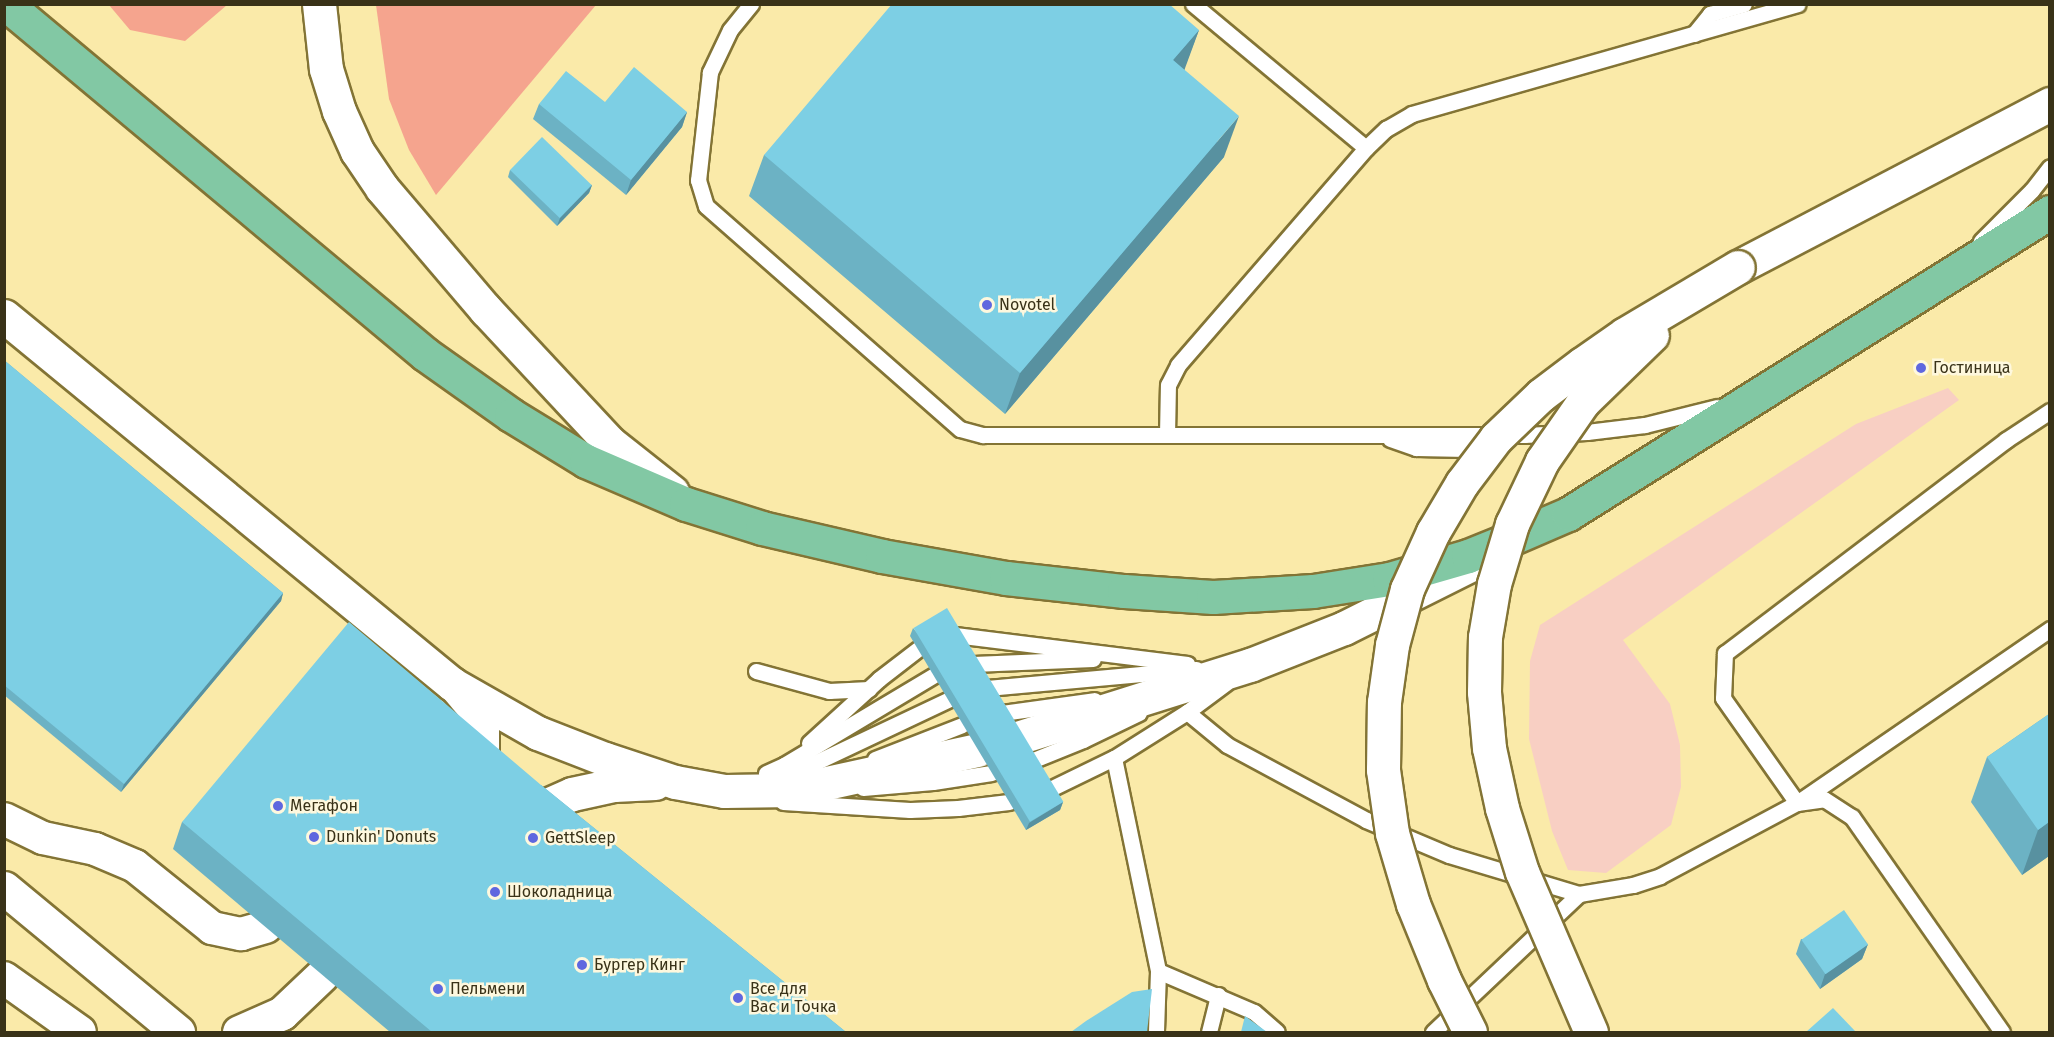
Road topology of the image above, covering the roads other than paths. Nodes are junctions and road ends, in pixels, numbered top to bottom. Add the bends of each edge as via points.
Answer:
1 (6, 4) edge
2 (320, 4) edge
3 (751, 4) edge
4 (1193, 4) edge
5 (1744, 4) edge
6 (1797, 4) edge
7 (1694, 34) junction
8 (2049, 104) edge
9 (1366, 148) junction
10 (2049, 168) edge
11 (2049, 212) edge
12 (1738, 267) junction
13 (1947, 275) junction
14 (4, 316) edge
15 (1759, 392) junction
16 (2049, 411) edge
17 (1167, 435) junction
18 (686, 504) junction
19 (1568, 514) junction
20 (2049, 629) edge
21 (955, 635) edge
22 (918, 649) edge
23 (1135, 657) junction
24 (973, 664) edge
25 (1250, 665) junction
26 (1216, 667) junction
27 (756, 671) dead end
28 (933, 676) edge
29 (452, 684) junction
30 (987, 688) edge
31 (869, 689) junction
32 (1186, 699) junction
33 (948, 700) edge
34 (1016, 737) edge
35 (977, 749) edge
36 (1114, 758) junction
37 (476, 763) edge
38 (789, 778) junction
39 (675, 782) junction
40 (1048, 790) edge
41 (724, 791) junction
42 (1009, 802) edge
43 (1797, 803) junction
44 (531, 812) edge
45 (4, 819) edge
46 (4, 888) edge
47 (1580, 894) junction
48 (266, 927) dead end
49 (1158, 971) junction
50 (322, 975) dead end
51 (4, 978) edge
52 (1218, 995) junction
53 (80, 1032) edge
54 (178, 1032) edge
55 (240, 1032) edge
56 (1156, 1032) edge
57 (1209, 1032) edge
58 (1277, 1032) edge
59 (1433, 1032) edge
60 (1470, 1032) edge
61 (1590, 1032) edge
62 (2001, 1032) edge

1 - 18 main road via 425,354 511,415 586,461
2 - 18 street via 326,69 339,111 357,151 382,188 486,310 610,443
3 - 17 lane via 730,30 710,72 698,180 706,206 960,429 983,435
4 - 9 lane
5 - 7 lane via 1710,14
6 - 7 lane
7 - 9 lane via 1412,114 1386,129
8 - 12 street
9 - 17 lane via 1178,365 1168,385
10 - 13 lane
11 - 13 main road
12 - 60 street, bridge via 1582,364 1541,395 1496,438 1433,532 1407,589 1392,645 1384,702 1383,770 1392,833 1413,904
12 - 61 street, bridge via 1646,340 1583,402 1542,461 1512,524 1494,584 1485,637 1489,748 1522,872
13 - 15 main road
14 - 29 street
15 - 17 lane via 1702,412 1645,425 1587,432 1510,436
15 - 19 main road
16 - 43 lane via 1725,653 1723,698
18 - 19 main road via 762,528 882,556 1018,579 1213,597 1313,591 1389,579 1468,556
19 - 25 street via 1344,628
20 - 43 lane
21 - 23 lane
22 - 31 lane
23 - 24 lane
23 - 26 lane
25 - 26 lane
25 - 32 street
26 - 30 lane
27 - 31 lane via 829,691
28 - 38 lane
29 - 37 street via 473,708 483,728 483,746
29 - 39 street via 538,733
31 - 38 lane
32 - 34 street
32 - 36 lane
32 - 47 lane via 1227,746 1366,820 1449,855
33 - 41 lane via 789,775
35 - 38 street
36 - 40 lane
36 - 49 lane
38 - 41 street
39 - 41 street
39 - 44 street via 614,785 572,794
41 - 42 lane via 797,805 910,810
43 - 47 lane via 1660,876
43 - 62 lane via 1824,799 1852,817
45 - 48 street via 43,837 96,849 135,866 212,928 241,934
46 - 54 street
47 - 59 lane
49 - 52 lane
49 - 56 lane
50 - 55 street via 282,1013
51 - 53 street
52 - 57 lane
52 - 58 lane via 1254,1012

